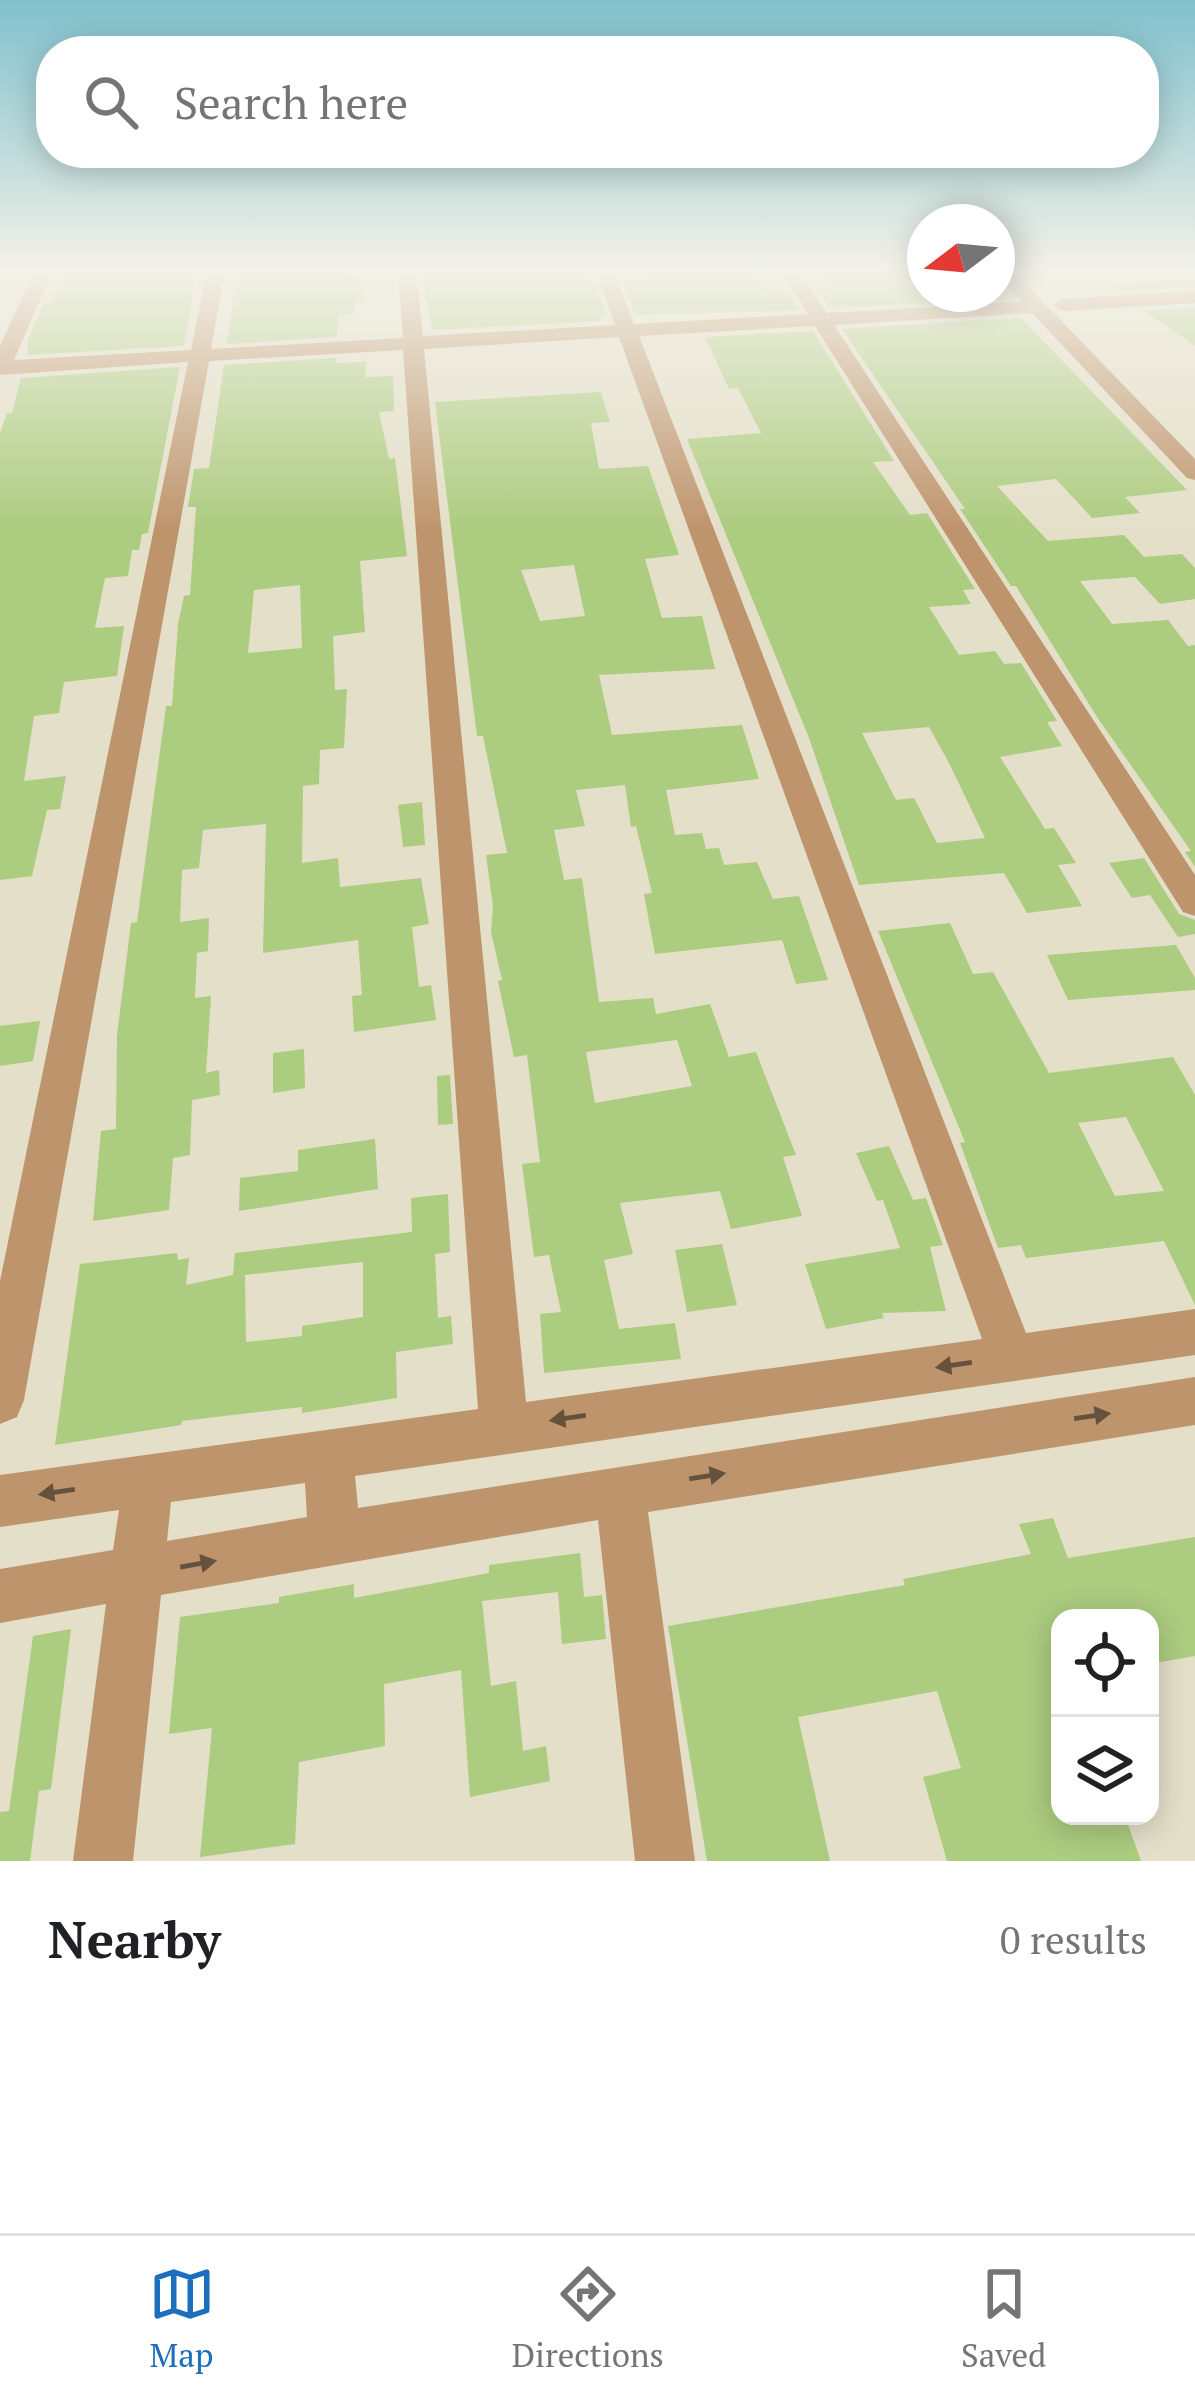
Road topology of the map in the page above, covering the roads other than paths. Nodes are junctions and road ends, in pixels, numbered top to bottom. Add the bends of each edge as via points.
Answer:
1 (158, 357) edge
2 (197, 357) edge
3 (414, 357) edge
4 (636, 357) edge
5 (843, 357) edge
6 (1085, 357) edge
7 (1113, 357) edge
8 (0, 368) edge
9 (1128, 373) junction
10 (1101, 374) junction
11 (1195, 440) edge
12 (1195, 473) edge
13 (1195, 903) edge
14 (1195, 1332) edge
15 (1012, 1357) junction
16 (0, 1400) edge
17 (1195, 1401) edge
18 (504, 1428) junction
19 (328, 1455) junction
20 (148, 1479) junction
21 (620, 1490) junction
22 (0, 1501) edge
23 (334, 1539) junction
24 (137, 1575) junction
25 (0, 1596) edge
26 (103, 1861) edge
27 (665, 1861) edge

1 - 8 street
2 - 16 street
3 - 18 street
4 - 15 street
5 - 13 street
6 - 10 street
7 - 9 street
9 - 10 street
9 - 11 street
10 - 12 street
14 - 15 street
15 -> 18 street
21 -> 17 street
18 - 19 street
19 - 20 street
19 - 23 street
20 -> 22 street
20 - 24 street
21 - 23 street
21 - 27 street
24 -> 23 street
24 - 25 street
24 - 26 street

